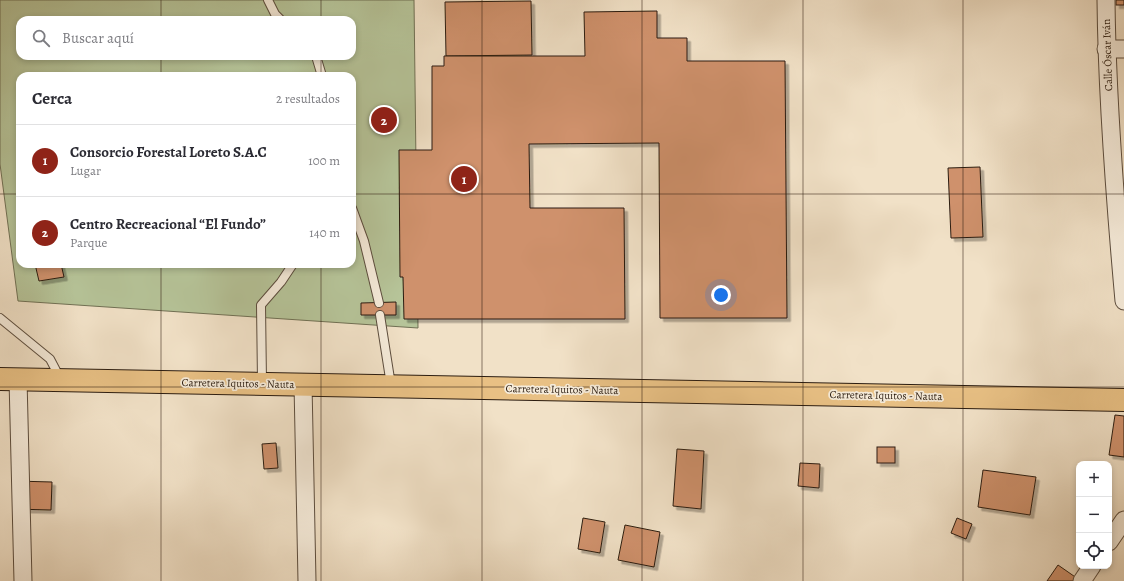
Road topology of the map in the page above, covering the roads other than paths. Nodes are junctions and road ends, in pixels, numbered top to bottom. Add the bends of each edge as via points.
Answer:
1 (268, 0) edge
2 (1106, 0) edge
3 (277, 16) edge
4 (1106, 49) junction
5 (1124, 49) edge
6 (317, 60) edge
7 (321, 72) edge
8 (1119, 198) edge
9 (356, 219) edge
10 (290, 268) edge
11 (1124, 301) edge
12 (379, 303) dead end
13 (380, 316) dead end
14 (0, 318) edge
15 (9, 379) edge
16 (60, 379) junction
17 (262, 383) junction
18 (303, 384) junction
19 (391, 386) junction
20 (1124, 400) edge
21 (1124, 520) edge
22 (1112, 538) edge
23 (1090, 569) edge
24 (24, 581) edge
25 (307, 581) edge
26 (1082, 581) edge

1 - 3 lane
2 - 4 street, Calle Óscar Iván
4 - 5 street
4 - 8 street, Calle Óscar Iván
6 - 7 lane
8 - 11 street, Calle Óscar Iván
9 - 12 lane
10 - 17 lane via 261,305
13 - 19 lane
14 - 16 lane via 50,359
15 - 16 main road, Carretera Iquitos - Nauta
15 - 24 street
16 - 17 main road, Carretera Iquitos - Nauta
17 - 18 main road, Carretera Iquitos - Nauta
18 - 19 main road, Carretera Iquitos - Nauta
18 - 25 street
19 - 20 main road, Carretera Iquitos - Nauta
21 - 22 street
23 - 26 street

